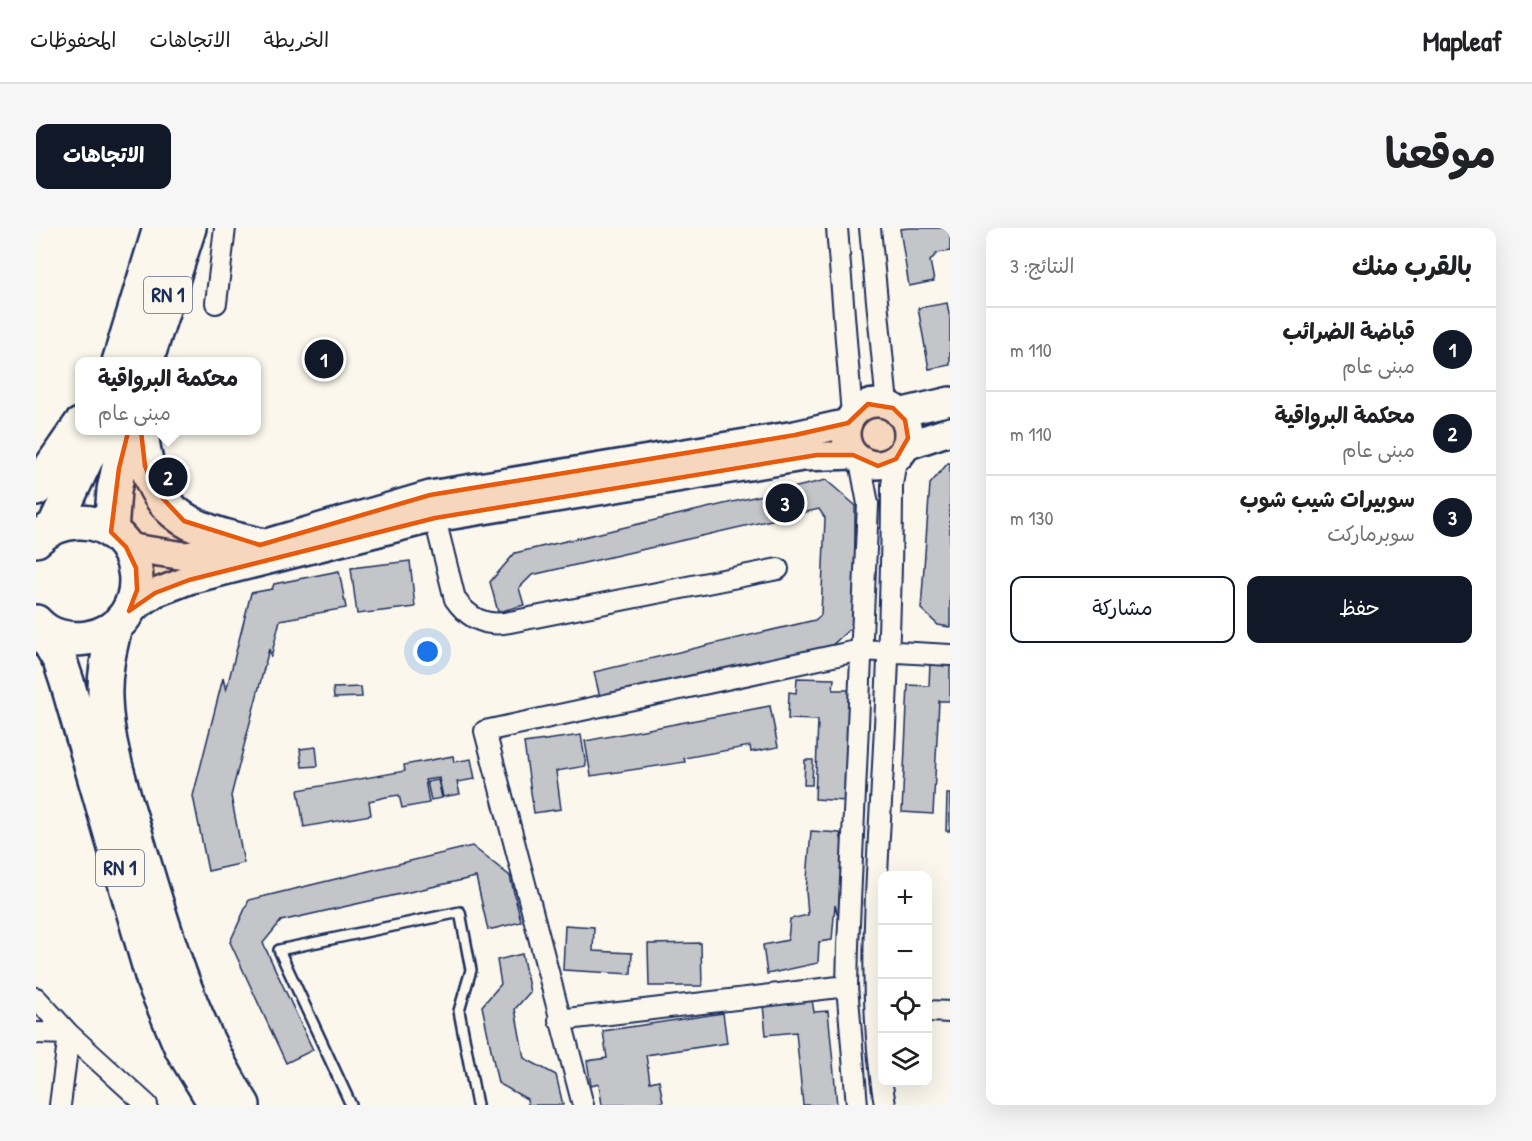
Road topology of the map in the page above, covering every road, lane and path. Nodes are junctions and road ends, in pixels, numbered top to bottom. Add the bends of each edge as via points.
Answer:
1 (160, 228) edge
2 (189, 228) edge
3 (225, 228) edge
4 (837, 228) edge
5 (870, 228) edge
6 (216, 303) dead end
7 (127, 357) edge
8 (127, 357) edge
9 (950, 401) edge
10 (893, 409) junction
11 (850, 419) junction
12 (950, 431) edge
13 (75, 432) edge
14 (97, 435) edge
15 (126, 435) edge
16 (142, 435) edge
17 (901, 452) junction
18 (856, 458) junction
19 (36, 489) edge
20 (432, 506) junction
21 (45, 533) edge
22 (119, 539) junction
23 (260, 545) junction
24 (778, 569) dead end
25 (122, 619) junction
26 (37, 623) edge
27 (861, 650) junction
28 (889, 652) junction
29 (950, 655) edge
30 (847, 986) junction
31 (36, 998) edge
32 (878, 1007) edge
33 (932, 1011) edge
34 (950, 1012) edge
35 (559, 1020) junction
36 (36, 1033) edge
37 (880, 1033) edge
38 (69, 1034) junction
39 (60, 1105) edge
40 (147, 1105) edge
41 (216, 1105) edge
42 (243, 1105) edge
43 (351, 1105) edge
44 (477, 1105) edge
45 (583, 1105) edge
46 (857, 1105) edge
47 (885, 1105) edge

1 - 7 highway, RN 1
2 - 8 highway, RN 1
3 - 6 street
4 - 11 street
5 - 10 street
9 - 10 street
10 - 11 street via 868,404
10 - 17 street via 907,429
11 - 18 street via 846,440
11 - 20 street via 795,435
12 - 17 street
13 - 19 highway
14 - 21 highway
15 - 22 highway, RN 1 via 114,490
16 - 23 highway via 145,465 154,489 168,507 204,531
17 - 18 street via 878,465
17 - 28 street via 892,485
18 - 20 street via 810,456
18 - 27 street via 868,504
20 - 23 street
20 - 24 street via 455,599 463,610 485,623 498,625
20 - 25 street via 189,580 155,593
21 - 22 highway via 83,522
22 - 23 street via 185,556
22 - 25 highway, RN 1 via 136,568 137,590
25 - 26 highway, RN 1 via 97,637 77,640 56,636
25 - 42 highway, RN 1 via 108,656 105,700 123,791 164,933 195,1013
26 - 41 highway, RN 1 via 67,682 154,983 182,1050
27 - 28 street
27 - 30 street
27 - 35 street via 485,731
28 - 29 street
28 - 32 street via 874,943
30 - 35 street
30 - 46 street
31 - 38 street
33 - 34 street
35 - 45 street
36 - 38 street
37 - 47 street
38 - 39 street
38 - 40 street
43 - 44 lane via 279,950 460,912 471,970 459,1011

